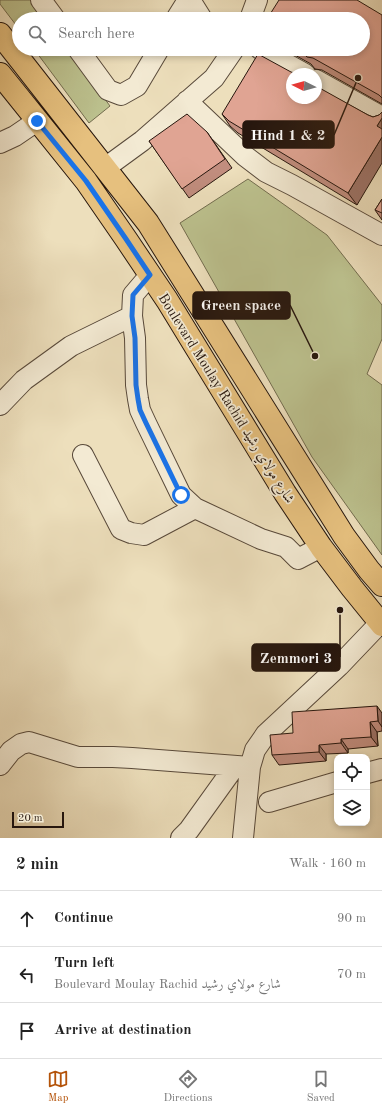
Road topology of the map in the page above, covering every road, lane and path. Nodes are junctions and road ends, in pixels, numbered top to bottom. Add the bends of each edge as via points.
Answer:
1 (41, 0) edge
2 (189, 0) edge
3 (257, 0) edge
4 (50, 12) edge
5 (181, 12) edge
6 (197, 12) edge
7 (253, 12) edge
8 (0, 34) edge
9 (12, 49) edge
10 (17, 56) edge
11 (83, 56) edge
12 (155, 56) edge
13 (225, 56) edge
14 (273, 56) edge
15 (294, 68) edge
16 (0, 74) edge
17 (322, 83) edge
18 (187, 101) junction
19 (382, 117) edge
20 (37, 121) junction
21 (0, 143) edge
22 (105, 168) junction
23 (375, 226) edge
24 (150, 275) junction
25 (132, 316) junction
26 (0, 405) edge
27 (84, 455) dead end
28 (195, 508) junction
29 (321, 547) junction
30 (382, 585) edge
31 (381, 624) edge
32 (0, 765) edge
33 (242, 767) junction
34 (382, 769) edge
35 (370, 772) edge
36 (334, 783) edge
37 (269, 802) dead end
38 (181, 838) edge
39 (242, 838) edge

1 - 4 street
2 - 5 street
2 - 6 street
3 - 7 street
8 - 9 main road, Boulevard Moulay Rachid شارع مولاي رشيد
10 - 22 main road, Boulevard Moulay Rachid شارع مولاي رشيد
11 - 12 street via 108,90 121,95 137,86
13 - 18 street via 214,78
14 - 15 street
16 - 20 main road, Boulevard Moulay Rachid شارع مولاي رشيد
17 - 19 street
18 - 22 street via 142,141
18 - 23 street via 245,156 266,172
20 - 21 street
20 - 24 main road, Boulevard Moulay Rachid شارع مولاي رشيد via 86,181
22 - 30 main road, Boulevard Moulay Rachid شارع مولاي رشيد via 148,223 344,536
24 - 25 street via 133,295
24 - 29 main road, Boulevard Moulay Rachid شارع مولاي رشيد
25 - 26 street via 71,346 24,380
25 - 28 street via 140,410 181,495
27 - 28 street via 121,529 144,535
28 - 29 street via 261,539 286,547 298,558
29 - 31 main road, Boulevard Moulay Rachid شارع مولاي رشيد
31 - 33 street via 266,734
32 - 33 street via 12,750 29,742 78,757 132,758
33 - 38 street
33 - 39 street
34 - 35 street
36 - 37 street

